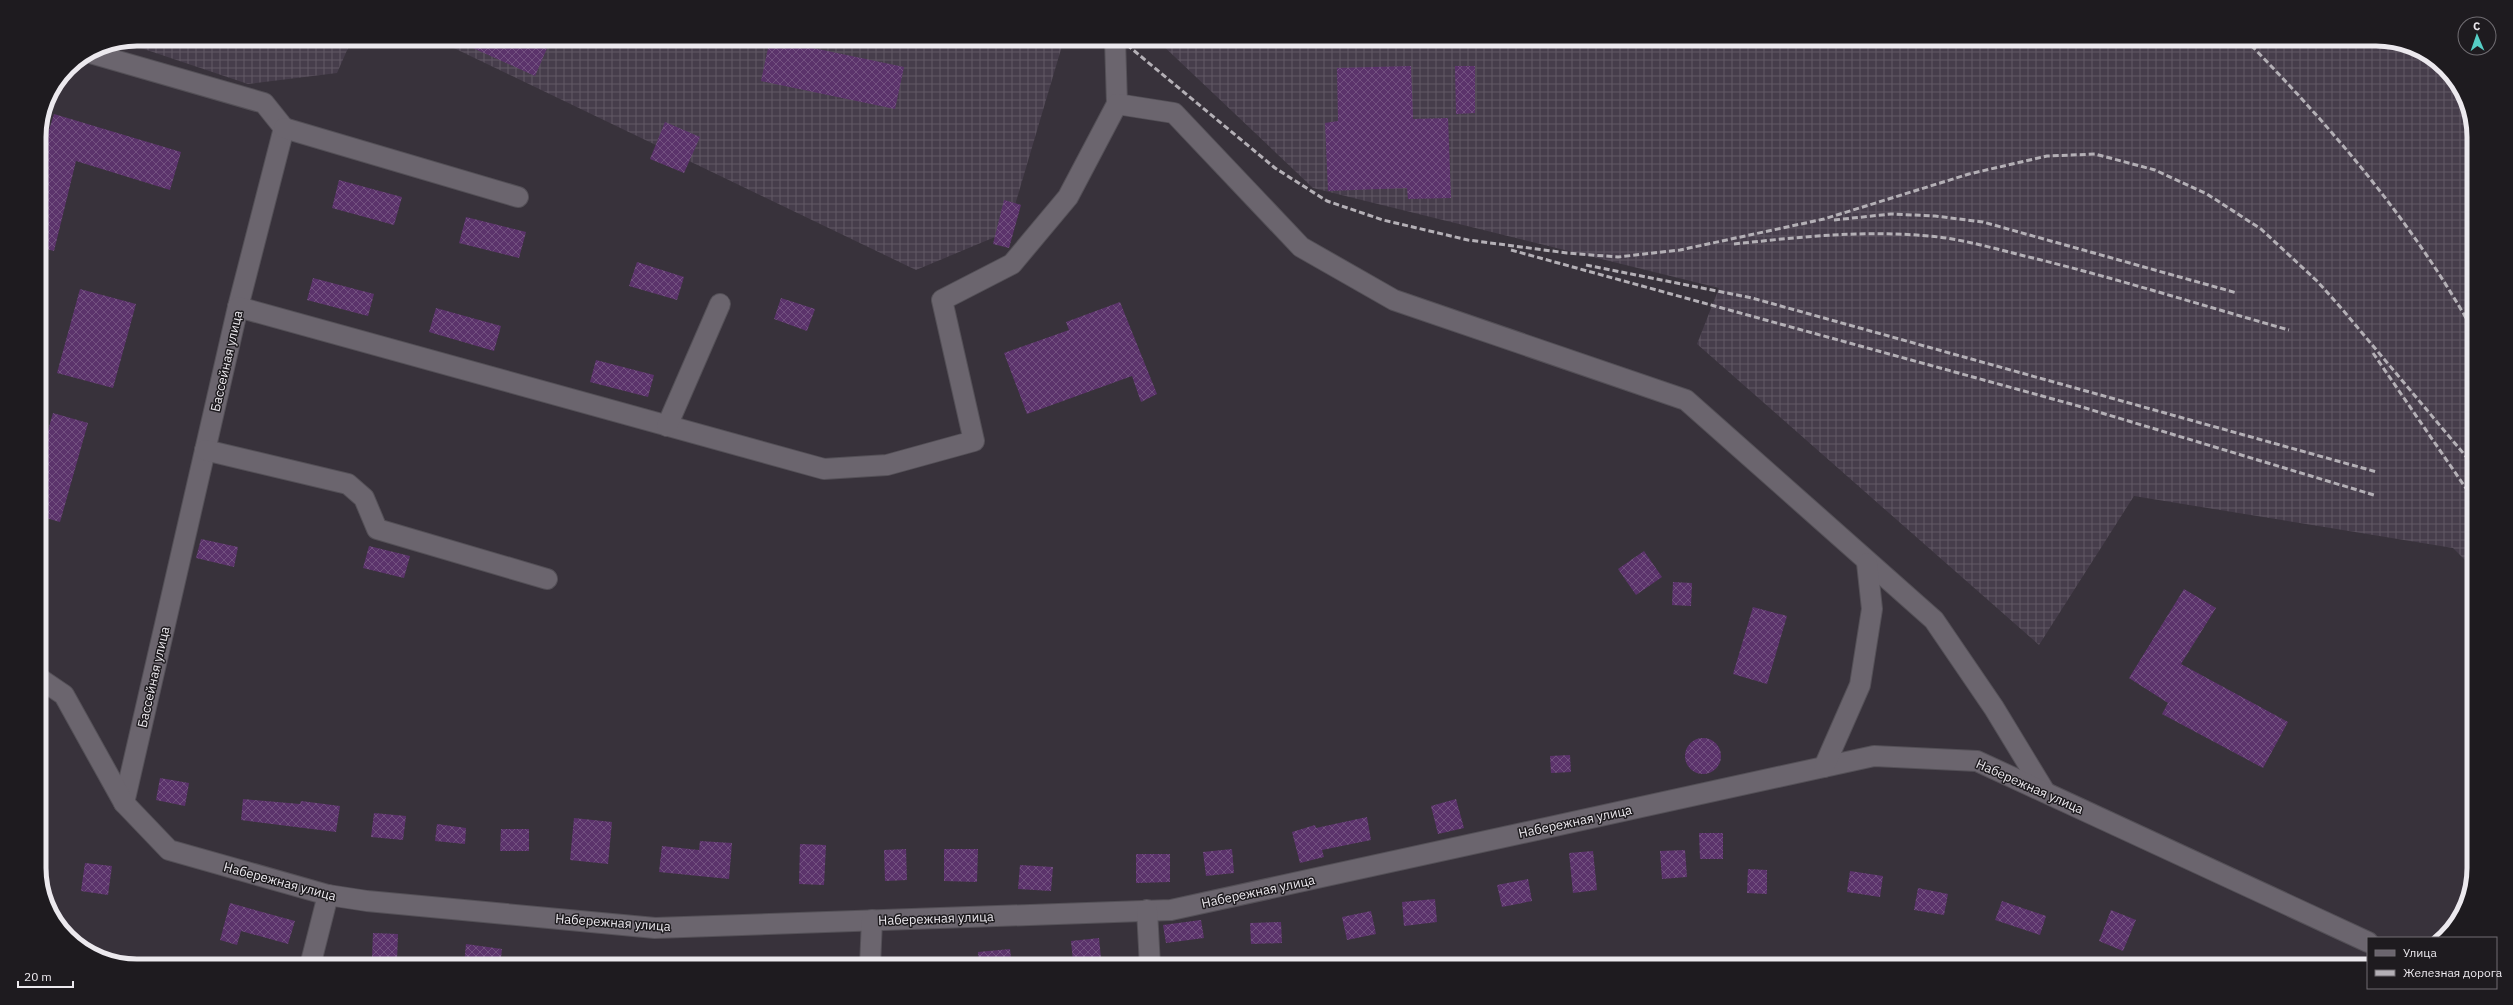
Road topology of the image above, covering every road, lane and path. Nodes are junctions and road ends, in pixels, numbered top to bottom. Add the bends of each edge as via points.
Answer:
1 (1115, 46) edge
2 (98, 55) edge
3 (1117, 104) junction
4 (284, 128) junction
5 (518, 197) dead end
6 (720, 304) dead end
7 (238, 307) junction
8 (667, 426) junction
9 (205, 450) junction
10 (1868, 564) junction
11 (547, 579) dead end
12 (46, 683) edge
13 (1824, 766) junction
14 (2045, 792) junction
15 (124, 804) junction
16 (328, 895) junction
17 (1147, 910) junction
18 (872, 920) junction
19 (2367, 942) edge
20 (312, 959) edge
21 (870, 959) edge
22 (1150, 959) edge

1 - 3 street
2 - 4 street via 264,103
3 - 8 street via 1068,197 1012,264 942,300 974,440 887,465 824,469
3 - 10 street via 1174,113 1301,247 1394,300 1686,400
4 - 5 street
4 - 7 street, Бассейная улица
6 - 8 street
7 - 8 street
7 - 9 street, Бассейная улица
9 - 11 street via 348,484 364,498 377,529
9 - 15 street, Бассейная улица
10 - 13 street via 1872,609 1860,685
10 - 14 street via 1934,620 1994,708
12 - 15 street, Набережная улица via 64,695
13 - 14 street, Набережная улица via 1874,756 1977,761
13 - 17 street, Набережная улица via 1179,908
14 - 19 street, Набережная улица
15 - 16 street, Набережная улица via 170,850
16 - 18 street, Набережная улица via 655,928
16 - 20 street
17 - 18 street, Набережная улица
17 - 22 street
18 - 21 street

